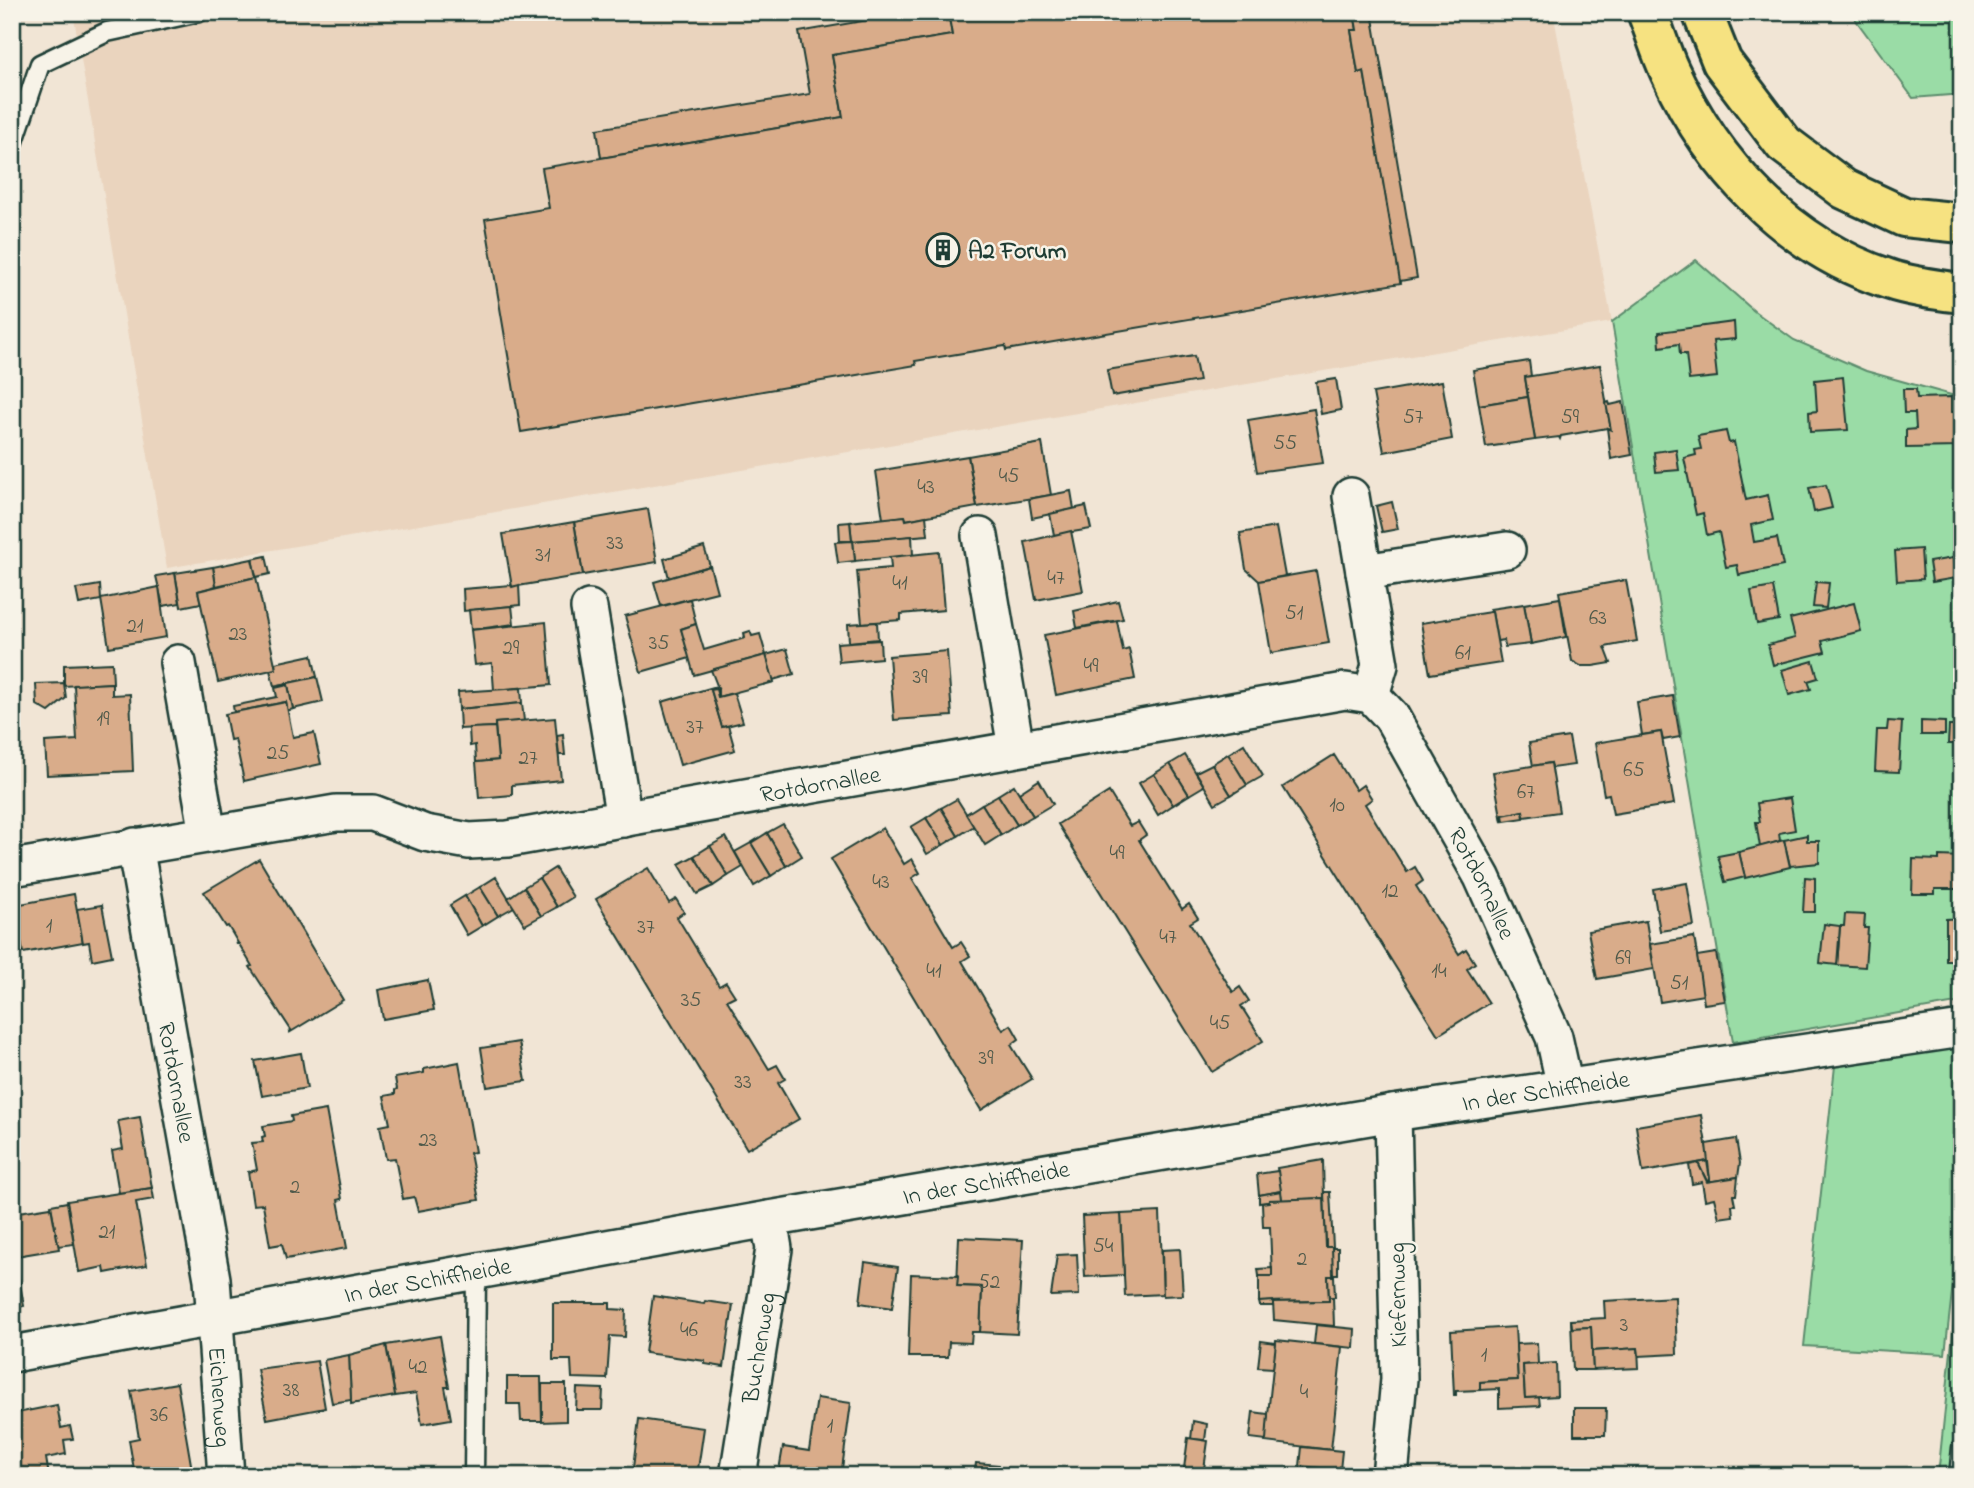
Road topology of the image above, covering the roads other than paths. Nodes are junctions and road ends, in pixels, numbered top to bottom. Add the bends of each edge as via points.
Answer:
1 (199, 12) edge
2 (1647, 12) edge
3 (1702, 12) edge
4 (12, 148) edge
5 (1962, 223) edge
6 (1962, 293) edge
7 (1351, 496) dead end
8 (980, 536) dead end
9 (1507, 550) dead end
10 (1364, 572) junction
11 (589, 608) dead end
12 (178, 663) dead end
13 (1371, 695) junction
14 (1016, 748) junction
15 (624, 819) junction
16 (208, 834) junction
17 (135, 846) junction
18 (12, 868) edge
19 (1962, 1029) edge
20 (1565, 1087) junction
21 (1393, 1114) junction
22 (769, 1219) junction
23 (476, 1272) junction
24 (214, 1319) junction
25 (12, 1354) edge
26 (1962, 1448) edge
27 (226, 1476) edge
28 (474, 1476) edge
29 (738, 1476) edge
30 (1390, 1476) edge
31 (1959, 1476) edge

1 - 4 lane via 107,32 40,64
2 - 6 highway via 1670,72 1699,127 1735,176 1772,212 1815,246 1880,275
3 - 5 highway via 1722,62 1784,144 1844,189 1904,217
7 - 10 street
8 - 14 street
9 - 10 street
10 - 13 street via 1380,665
11 - 15 street
12 - 16 street
13 - 14 street, Rotdornallee via 1345,691
13 - 20 street, Rotdornallee via 1391,716 1482,877 1554,1037
14 - 15 street, Rotdornallee
15 - 16 street, Rotdornallee via 508,839 469,841 425,833 373,813 336,813
16 - 17 street, Rotdornallee
17 - 18 street, Rotdornallee
17 - 24 street, Rotdornallee via 212,1279
19 - 20 street, In der Schiffheide
20 - 21 street, In der Schiffheide
21 - 22 street, In der Schiffheide
21 - 30 street, Kiefernweg via 1399,1379
22 - 23 street, In der Schiffheide
22 - 29 street, Buchenweg via 774,1250
23 - 24 street, In der Schiffheide
23 - 28 lane
24 - 25 street, In der Schiffheide
24 - 27 street, Eichenweg
26 - 31 lane

